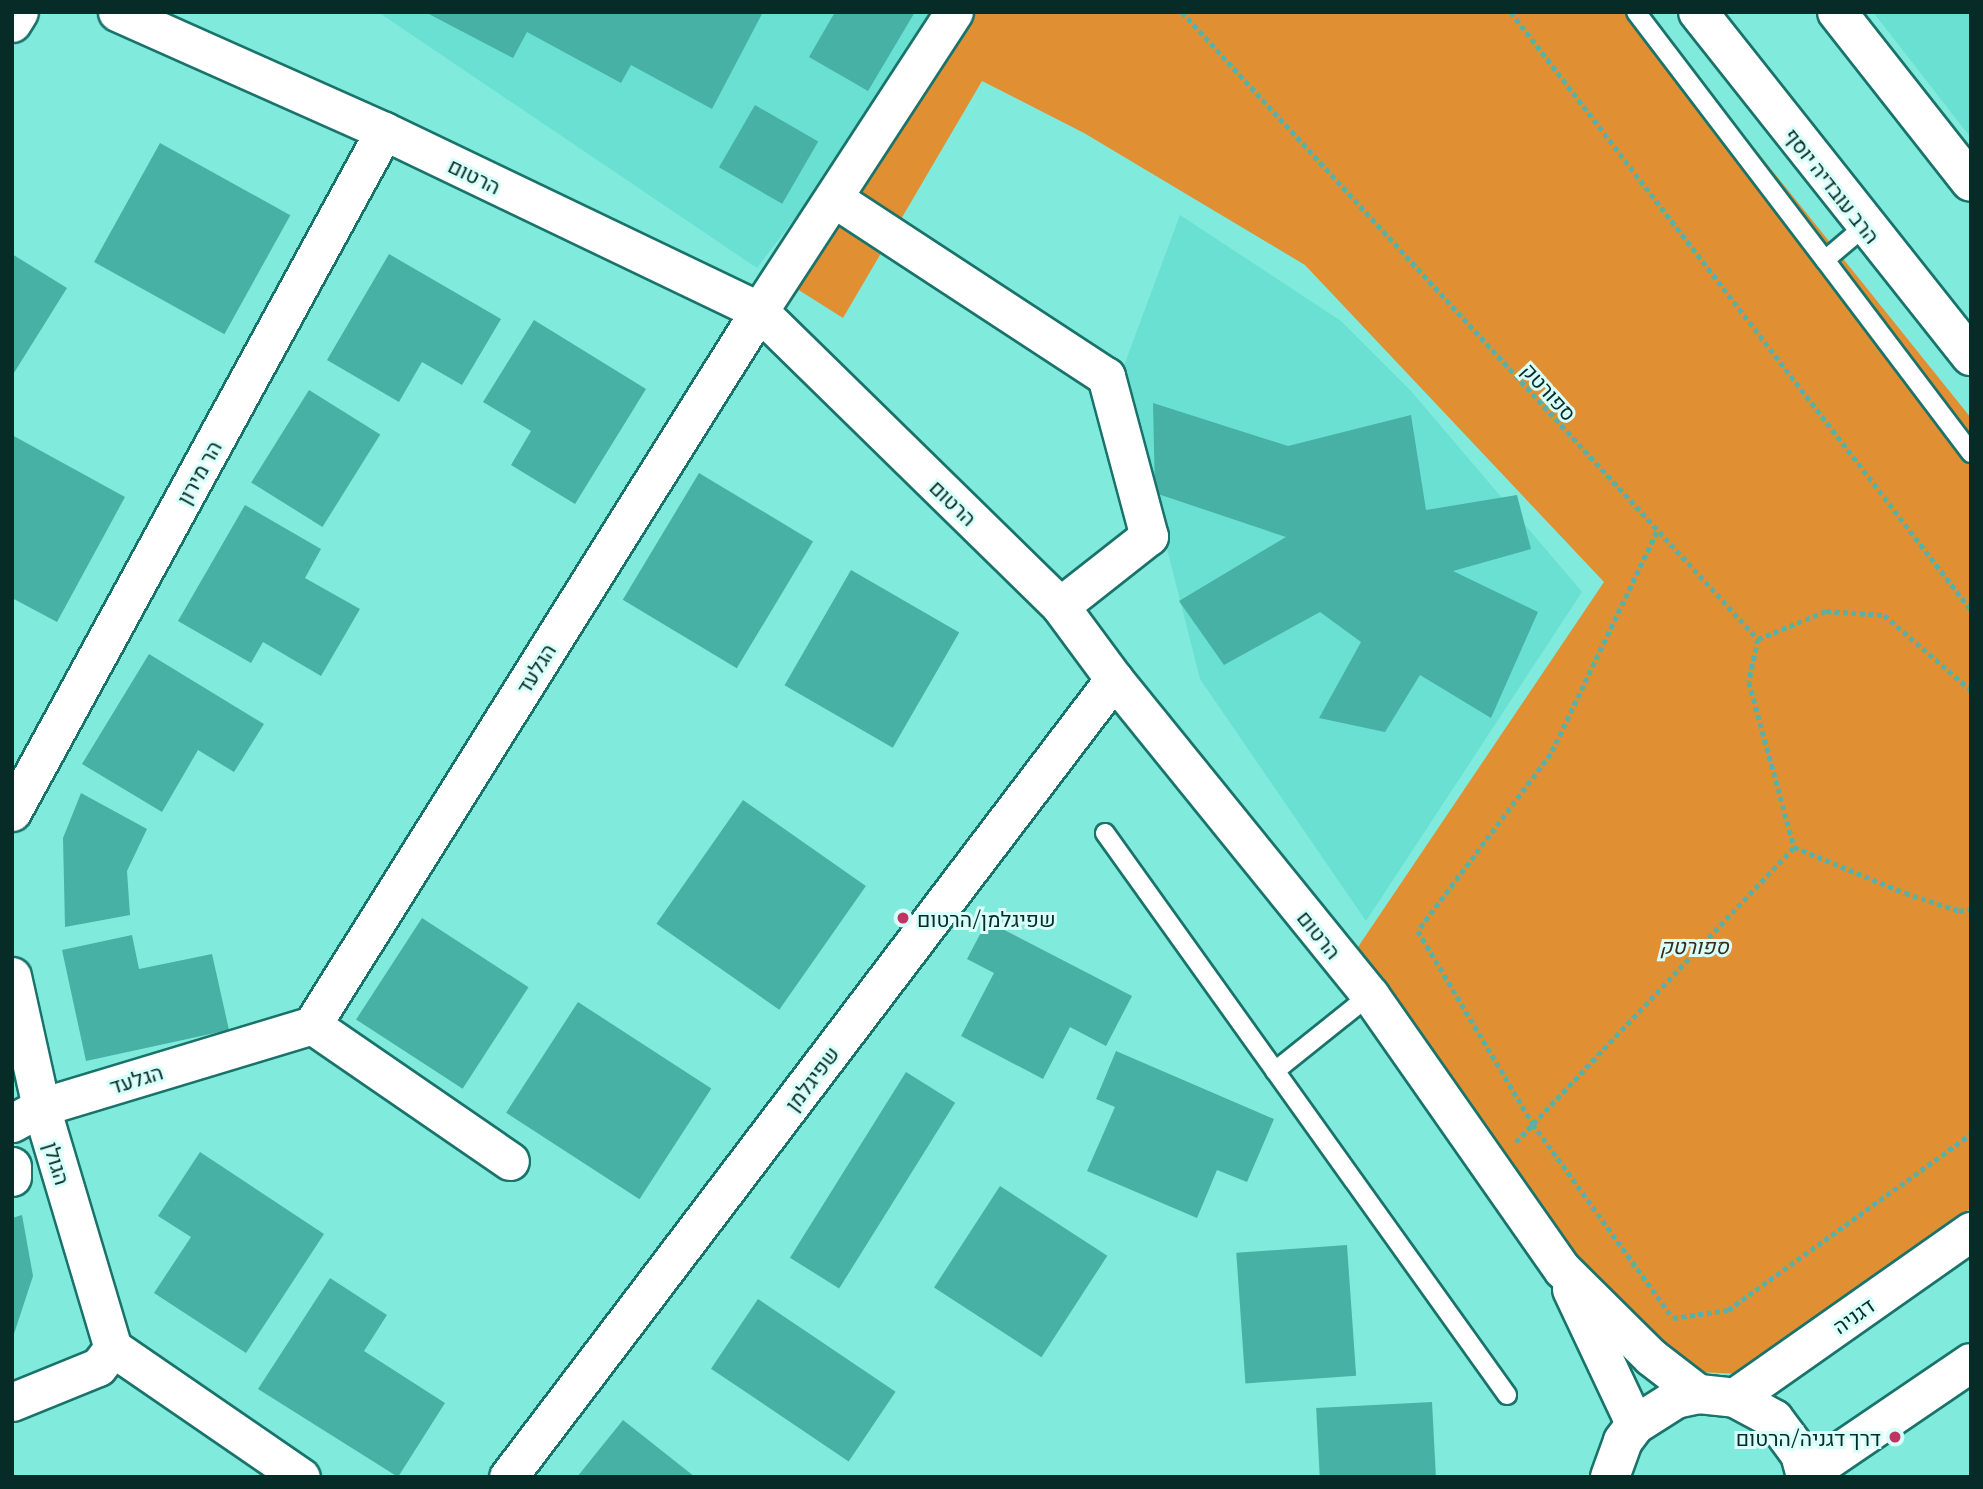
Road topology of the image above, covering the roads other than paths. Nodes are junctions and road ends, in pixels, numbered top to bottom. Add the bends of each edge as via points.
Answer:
1 (19, 12) edge
2 (117, 12) edge
3 (954, 12) edge
4 (1636, 12) edge
5 (1698, 12) edge
6 (1838, 12) edge
7 (12, 23) edge
8 (384, 131) junction
9 (1971, 181) edge
10 (835, 199) junction
11 (1866, 226) junction
12 (1825, 260) junction
13 (759, 311) junction
14 (1971, 356) edge
15 (1971, 453) edge
16 (1060, 606) junction
17 (1114, 679) junction
18 (12, 812) edge
19 (1105, 833) dead end
20 (12, 976) edge
21 (1370, 995) junction
22 (312, 1025) junction
23 (1275, 1071) junction
24 (27, 1115) edge
25 (510, 1161) dead end
26 (12, 1166) edge
27 (12, 1177) edge
28 (1971, 1232) edge
29 (1562, 1269) junction
30 (113, 1348) junction
31 (1971, 1363) edge
32 (1507, 1395) dead end
33 (1717, 1396) junction
34 (12, 1402) edge
35 (1635, 1424) junction
36 (1806, 1476) edge
37 (301, 1477) edge
38 (508, 1477) edge
39 (1610, 1477) edge

1 - 7 street
2 - 8 street, הרטום
3 - 10 street, הגלעד
4 - 12 lane
5 - 11 street, הרב עובדיה יוסף
6 - 9 street
8 - 13 street, הרטום
8 - 18 street, הר מירון
10 - 13 street, הגלעד
10 - 16 street via 1106,376 1149,536
11 - 12 lane
11 - 14 street, הרב עובדיה יוסף
12 - 15 lane
13 - 16 street, הרטום
13 - 22 street, הגלעד
16 - 17 street, הרטום
17 - 21 street, הרטום
17 - 38 street, שפיגלמן
19 - 23 lane
20 - 24 street, הגולן
21 - 23 lane
21 - 29 street, הרטום
22 - 24 street, הגלעד
22 - 25 street
23 - 32 lane
24 - 30 street, הגולן
26 - 27 street
28 - 33 street, דגניה
29 - 33 street, הרטום via 1651,1357
29 - 35 street, הרטום
30 - 34 street via 97,1367
30 - 37 street
31 - 36 street
33 - 35 street, דגניה via 1676,1399
33 - 36 street via 1774,1419 1800,1454
35 - 39 street via 1623,1441

